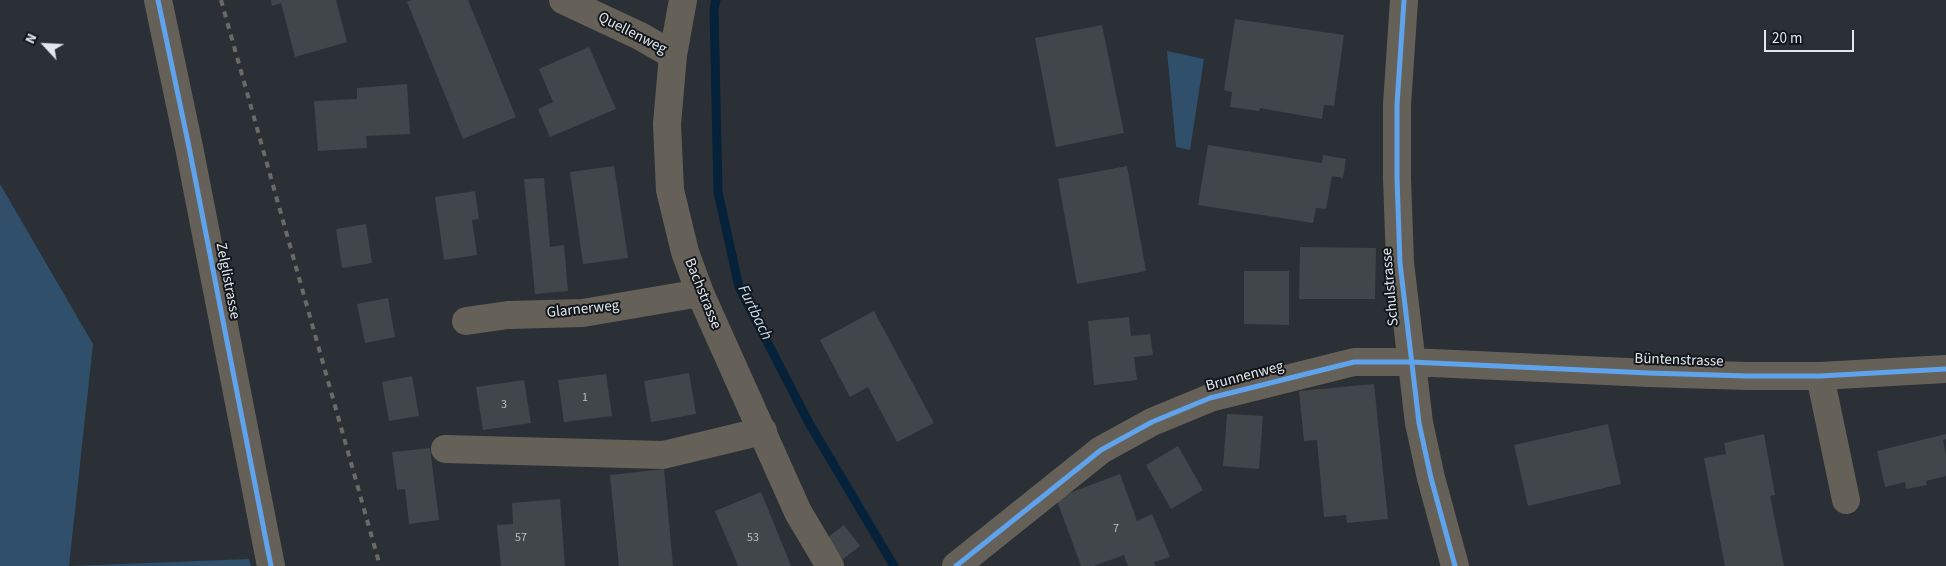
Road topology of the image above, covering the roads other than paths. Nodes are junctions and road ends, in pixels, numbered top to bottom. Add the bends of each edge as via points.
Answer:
1 (158, 0) edge
2 (563, 0) edge
3 (684, 0) edge
4 (1404, 0) edge
5 (673, 55) junction
6 (700, 293) junction
7 (466, 321) dead end
8 (1411, 362) junction
9 (1946, 369) edge
10 (1820, 376) junction
11 (763, 431) junction
12 (445, 449) dead end
13 (1846, 500) dead end
14 (271, 566) edge
15 (830, 566) edge
16 (956, 566) edge
17 (1455, 566) edge

1 - 14 street, Zelglistrasse
2 - 5 street, Quellenweg
3 - 5 street, Bachstrasse
4 - 8 street, Schulstrasse via 1397,105 1397,178 1400,263
5 - 6 street, Bachstrasse via 667,124 670,190 685,252
6 - 7 street, Glarnerweg via 583,313 508,315
6 - 11 street, Bachstrasse
8 - 10 street, Büntenstrasse via 1649,374
8 - 16 street, Brunnenweg via 1354,362 1210,398 1152,422 1101,450
8 - 17 street, Schulstrasse via 1419,423
9 - 10 street, Büntenstrasse
10 - 13 street
11 - 12 street via 663,456
11 - 15 street, Bachstrasse via 798,512

